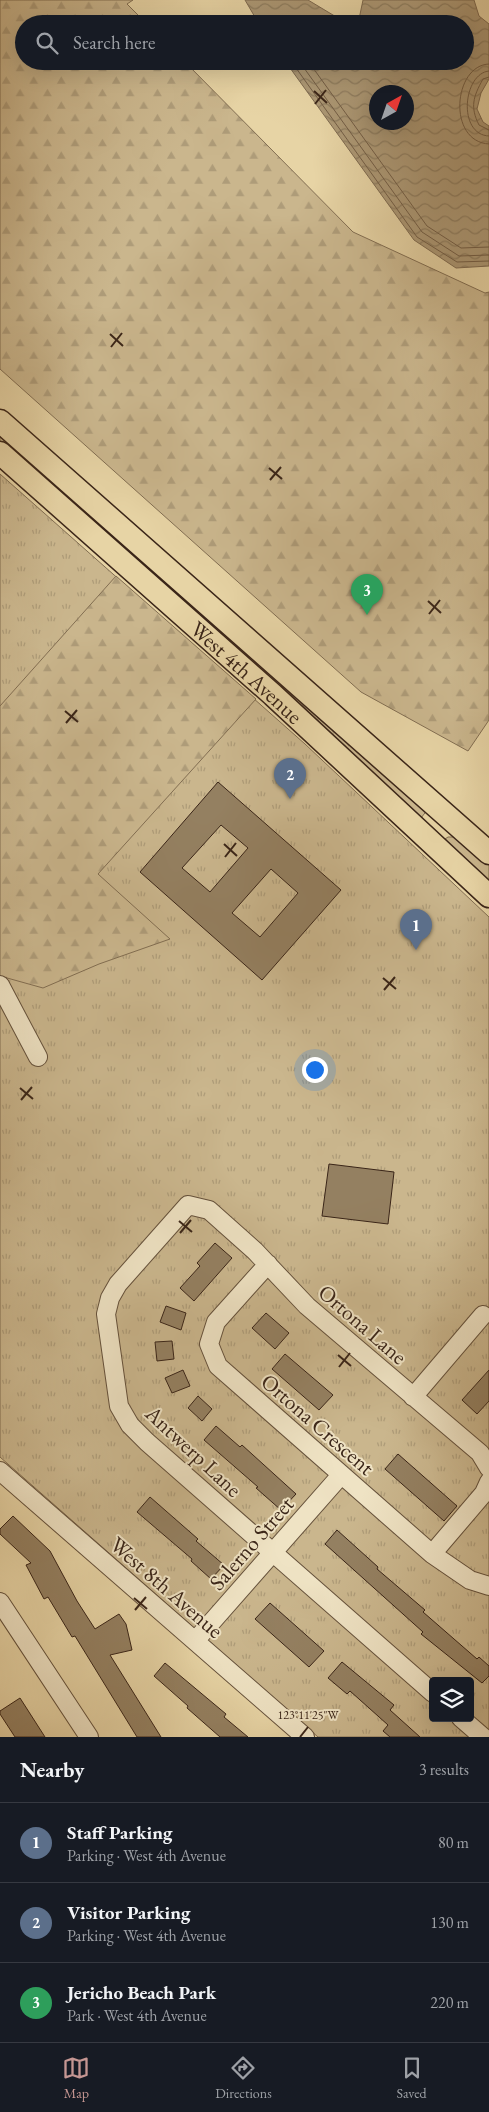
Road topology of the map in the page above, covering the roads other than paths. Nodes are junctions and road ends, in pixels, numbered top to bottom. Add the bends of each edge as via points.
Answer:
1 (0, 421) edge
2 (0, 453) edge
3 (489, 853) edge
4 (489, 896) edge
5 (0, 984) edge
6 (38, 1057) dead end
7 (209, 1210) joint
8 (268, 1264) junction
9 (483, 1315) dead end
10 (413, 1397) junction
11 (486, 1454) edge
12 (0, 1471) edge
13 (341, 1475) junction
14 (489, 1482) edge
15 (272, 1553) junction
16 (432, 1554) junction
17 (489, 1586) edge
18 (0, 1602) edge
19 (195, 1641) junction
20 (429, 1690) edge
21 (466, 1722) edge
22 (89, 1737) edge
23 (305, 1737) edge
24 (483, 1737) edge

1 - 3 main road, West 4th Avenue
2 - 4 main road, West 4th Avenue via 273,695
5 - 6 street
7 - 8 street, Ortona Lane
7 - 15 street, Antwerp Lane via 188,1204 118,1284 110,1298 106,1314 119,1406 147,1442
8 - 10 street, Ortona Lane via 307,1306
8 - 13 street, Ortona Crescent via 216,1322 209,1344 218,1366
9 - 10 street
10 - 11 street, Ortona Lane
12 - 19 street, West 8th Avenue
13 - 15 street, Salerno Street
13 - 16 street, Ortona Crescent
14 - 16 street via 484,1493
15 - 19 street, Salerno Street
15 - 20 street, Antwerp Lane
16 - 17 street, Ortona Crescent via 470,1580
18 - 22 street
19 - 23 street, West 8th Avenue
21 - 24 street

